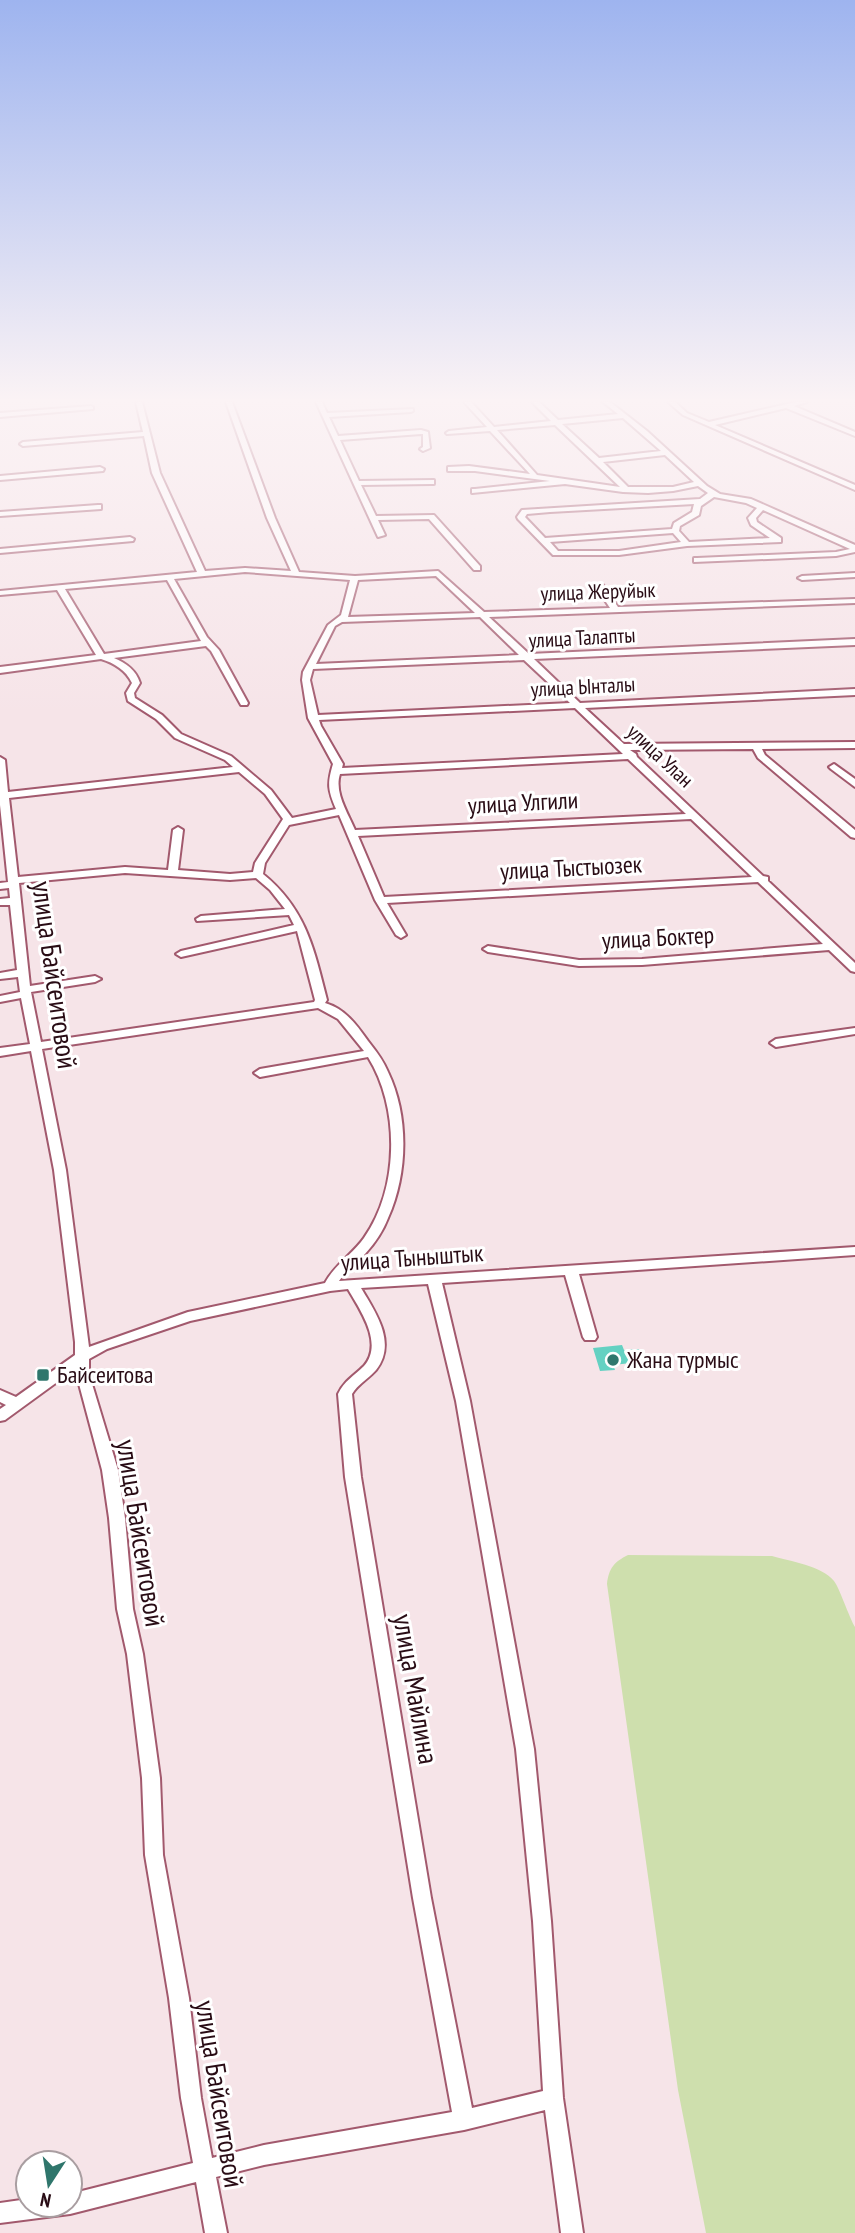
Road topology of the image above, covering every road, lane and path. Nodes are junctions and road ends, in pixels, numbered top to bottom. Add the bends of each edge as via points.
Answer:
1 (171, 506) edge
2 (267, 506) edge
3 (368, 506) edge
4 (618, 506) edge
5 (696, 506) edge
6 (99, 507) dead end
7 (762, 507) joint
8 (0, 514) edge
9 (374, 518) junction
10 (674, 531) junction
11 (381, 535) dead end
12 (130, 538) dead end
13 (543, 540) junction
14 (687, 544) junction
15 (855, 549) edge
16 (0, 551) edge
17 (697, 560) dead end
18 (477, 568) dead end
19 (295, 571) junction
20 (202, 574) junction
21 (855, 575) edge
22 (169, 577) junction
23 (355, 578) junction
24 (802, 578) dead end
25 (600, 587) dead end
26 (60, 588) junction
27 (0, 593) edge
28 (855, 601) edge
29 (615, 609) junction
30 (481, 614) junction
31 (343, 620) junction
32 (855, 642) edge
33 (208, 643) junction
34 (102, 657) junction
35 (527, 657) junction
36 (310, 667) junction
37 (0, 670) edge
38 (855, 692) edge
39 (244, 703) dead end
40 (577, 705) junction
41 (313, 718) junction
42 (760, 745) junction
43 (855, 745) edge
44 (620, 747) junction
45 (633, 756) junction
46 (0, 760) edge
47 (834, 767) dead end
48 (240, 769) junction
49 (337, 771) junction
50 (855, 784) edge
51 (3, 796) edge
52 (343, 811) junction
53 (695, 816) junction
54 (288, 822) junction
55 (178, 830) dead end
56 (353, 833) junction
57 (855, 835) edge
58 (5, 853) edge
59 (173, 871) junction
60 (258, 875) junction
61 (764, 879) junction
62 (15, 882) junction
63 (0, 886) edge
64 (380, 900) junction
65 (16, 901) junction
66 (0, 902) edge
67 (291, 912) junction
68 (201, 919) dead end
69 (301, 927) junction
70 (401, 935) dead end
71 (832, 947) junction
72 (488, 949) dead end
73 (181, 954) dead end
74 (855, 969) edge
75 (23, 973) junction
76 (0, 976) edge
77 (95, 979) dead end
78 (25, 992) junction
79 (0, 999) edge
80 (318, 1005) junction
81 (855, 1031) edge
82 (776, 1044) dead end
83 (38, 1046) junction
84 (0, 1052) edge
85 (372, 1053) junction
86 (260, 1073) dead end
87 (855, 1251) edge
88 (571, 1271) junction
89 (434, 1279) junction
90 (352, 1284) junction
91 (330, 1286) junction
92 (590, 1337) dead end
93 (82, 1357) junction
94 (0, 1395) edge
95 (16, 1404) junction
96 (0, 1416) edge
97 (552, 2098) junction
98 (464, 2120) junction
99 (205, 2170) junction
100 (84, 2200) edge
101 (216, 2233) edge
102 (572, 2233) edge

1 - 20 street
2 - 19 street
3 - 9 street
4 - 13 street via 525,512 520,517
5 - 10 street via 696,513
6 - 8 street
7 - 14 street via 752,518 754,523 778,540
7 - 15 street
9 - 11 street
9 - 18 street via 425,513
10 - 13 street
10 - 14 street
12 - 16 street
13 - 14 street via 556,552 587,555
15 - 17 street via 836,554
19 - 20 street
19 - 23 street
20 - 22 street
21 - 24 street
22 - 26 street
22 - 33 street
23 - 30 street, улица Улан via 438,573
23 - 31 street
25 - 29 street
26 - 27 street
26 - 34 street
28 - 29 street, улица Жеруйык
29 - 30 street, улица Жеруйык
30 - 31 street, улица Жеруйык
30 - 35 street, улица Улан
31 - 36 street via 332,625
32 - 35 street, улица Талапты
33 - 34 street
33 - 39 street
34 - 37 street
34 - 48 street via 134,676 131,699 178,736 228,758
35 - 36 street, улица Талапты
35 - 40 street, улица Улан
36 - 41 street via 306,685
38 - 40 street, улица Ынталы
40 - 41 street, улица Ынталы
40 - 44 street, улица Улан
41 - 49 street via 338,764
42 - 43 street
42 - 44 street
42 - 57 street via 761,756
44 - 45 street, улица Улан
45 - 49 street
45 - 53 street, улица Улан
46 - 51 street, улица Байсеитовой
47 - 50 street
48 - 51 street via 130,786
48 - 54 street via 268,792
49 - 52 street via 334,792
51 - 58 street, улица Байсеитовой
52 - 54 street
52 - 56 street
53 - 56 street, улица Улгили
53 - 61 street, улица Улан
54 - 60 street via 260,863
55 - 59 street
56 - 64 street
58 - 62 street, улица Байсеитовой
59 - 60 street
59 - 62 street via 94,871
60 - 67 street
61 - 64 street, улица Тыстыозек
61 - 71 street, улица Улан
62 - 63 street
62 - 65 street, улица Байсеитовой
64 - 70 street
65 - 66 street
65 - 75 street, улица Байсеитовой
67 - 68 street
67 - 69 street
69 - 73 street
69 - 80 street via 310,947 321,1000
71 - 72 street, улица Боктер via 579,963
71 - 74 street, улица Улан
75 - 76 street
75 - 78 street, улица Байсеитовой
77 - 78 street
78 - 79 street
78 - 83 street, улица Байсеитовой
80 - 83 street
80 - 85 street via 340,1013
81 - 82 street
83 - 84 street
83 - 93 street, улица Байсеитовой via 60,1170
85 - 86 street
85 - 91 street via 393,1094 390,1188 371,1238 337,1270
87 - 88 street, улица Тыныштык
88 - 89 street, улица Тыныштык
88 - 92 street
89 - 90 street, улица Тыныштык
89 - 97 street via 463,1401 525,1749 542,1921
90 - 91 street, улица Тыныштык
90 - 98 street, улица Майлина via 377,1331 379,1349 376,1362 348,1385 345,1394 353,1476 422,1898
91 - 93 street, улица Тыныштык via 188,1317
93 - 95 street, улица Тыныштык
93 - 99 street, улица Байсеитовой via 82,1374 110,1469 125,1609 147,1744 154,1855
94 - 95 street
95 - 96 street, улица Тыныштык
97 - 98 street
97 - 102 street
98 - 99 street via 289,2150
99 - 100 street
99 - 101 street, улица Байсеитовой

